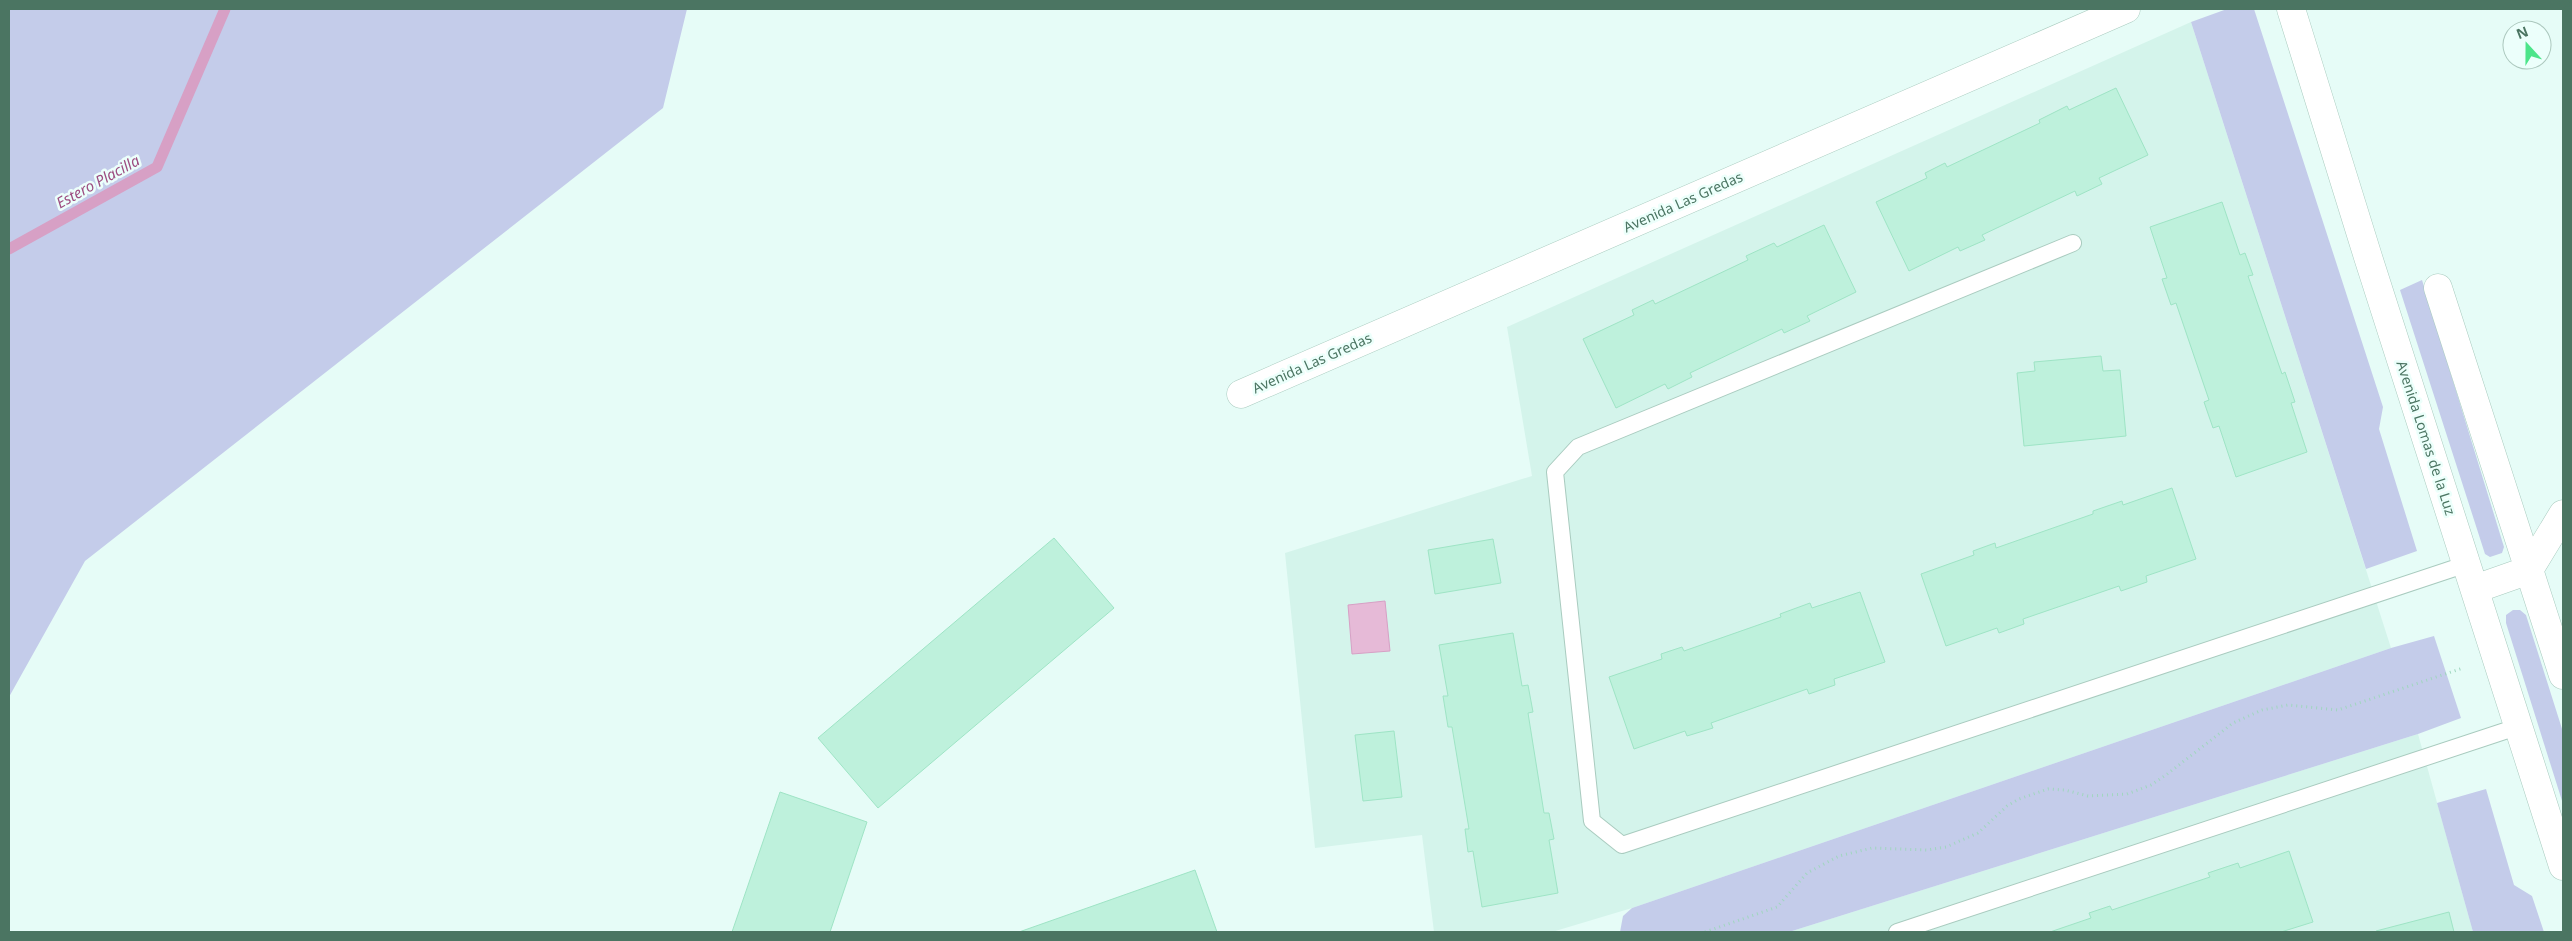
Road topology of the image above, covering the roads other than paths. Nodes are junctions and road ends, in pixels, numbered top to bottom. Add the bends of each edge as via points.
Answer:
1 (2126, 9) edge
2 (2292, 9) edge
3 (2073, 243) dead end
4 (2438, 288) dead end
5 (1241, 394) dead end
6 (2563, 514) edge
7 (2529, 570) junction
8 (2471, 576) junction
9 (2563, 675) edge
10 (2520, 726) junction
11 (2563, 866) edge
12 (1897, 932) edge

1 - 5 street, Avenida Las Gredas
2 - 8 street, Avenida Lomas de la Luz
3 - 8 lane via 1578,447 1555,472 1592,821 1622,845
4 - 7 street
6 - 7 street
7 - 8 street
7 - 9 street
8 - 10 street, Avenida Lomas de la Luz
10 - 11 street, Avenida Lomas de la Luz
10 - 12 lane

